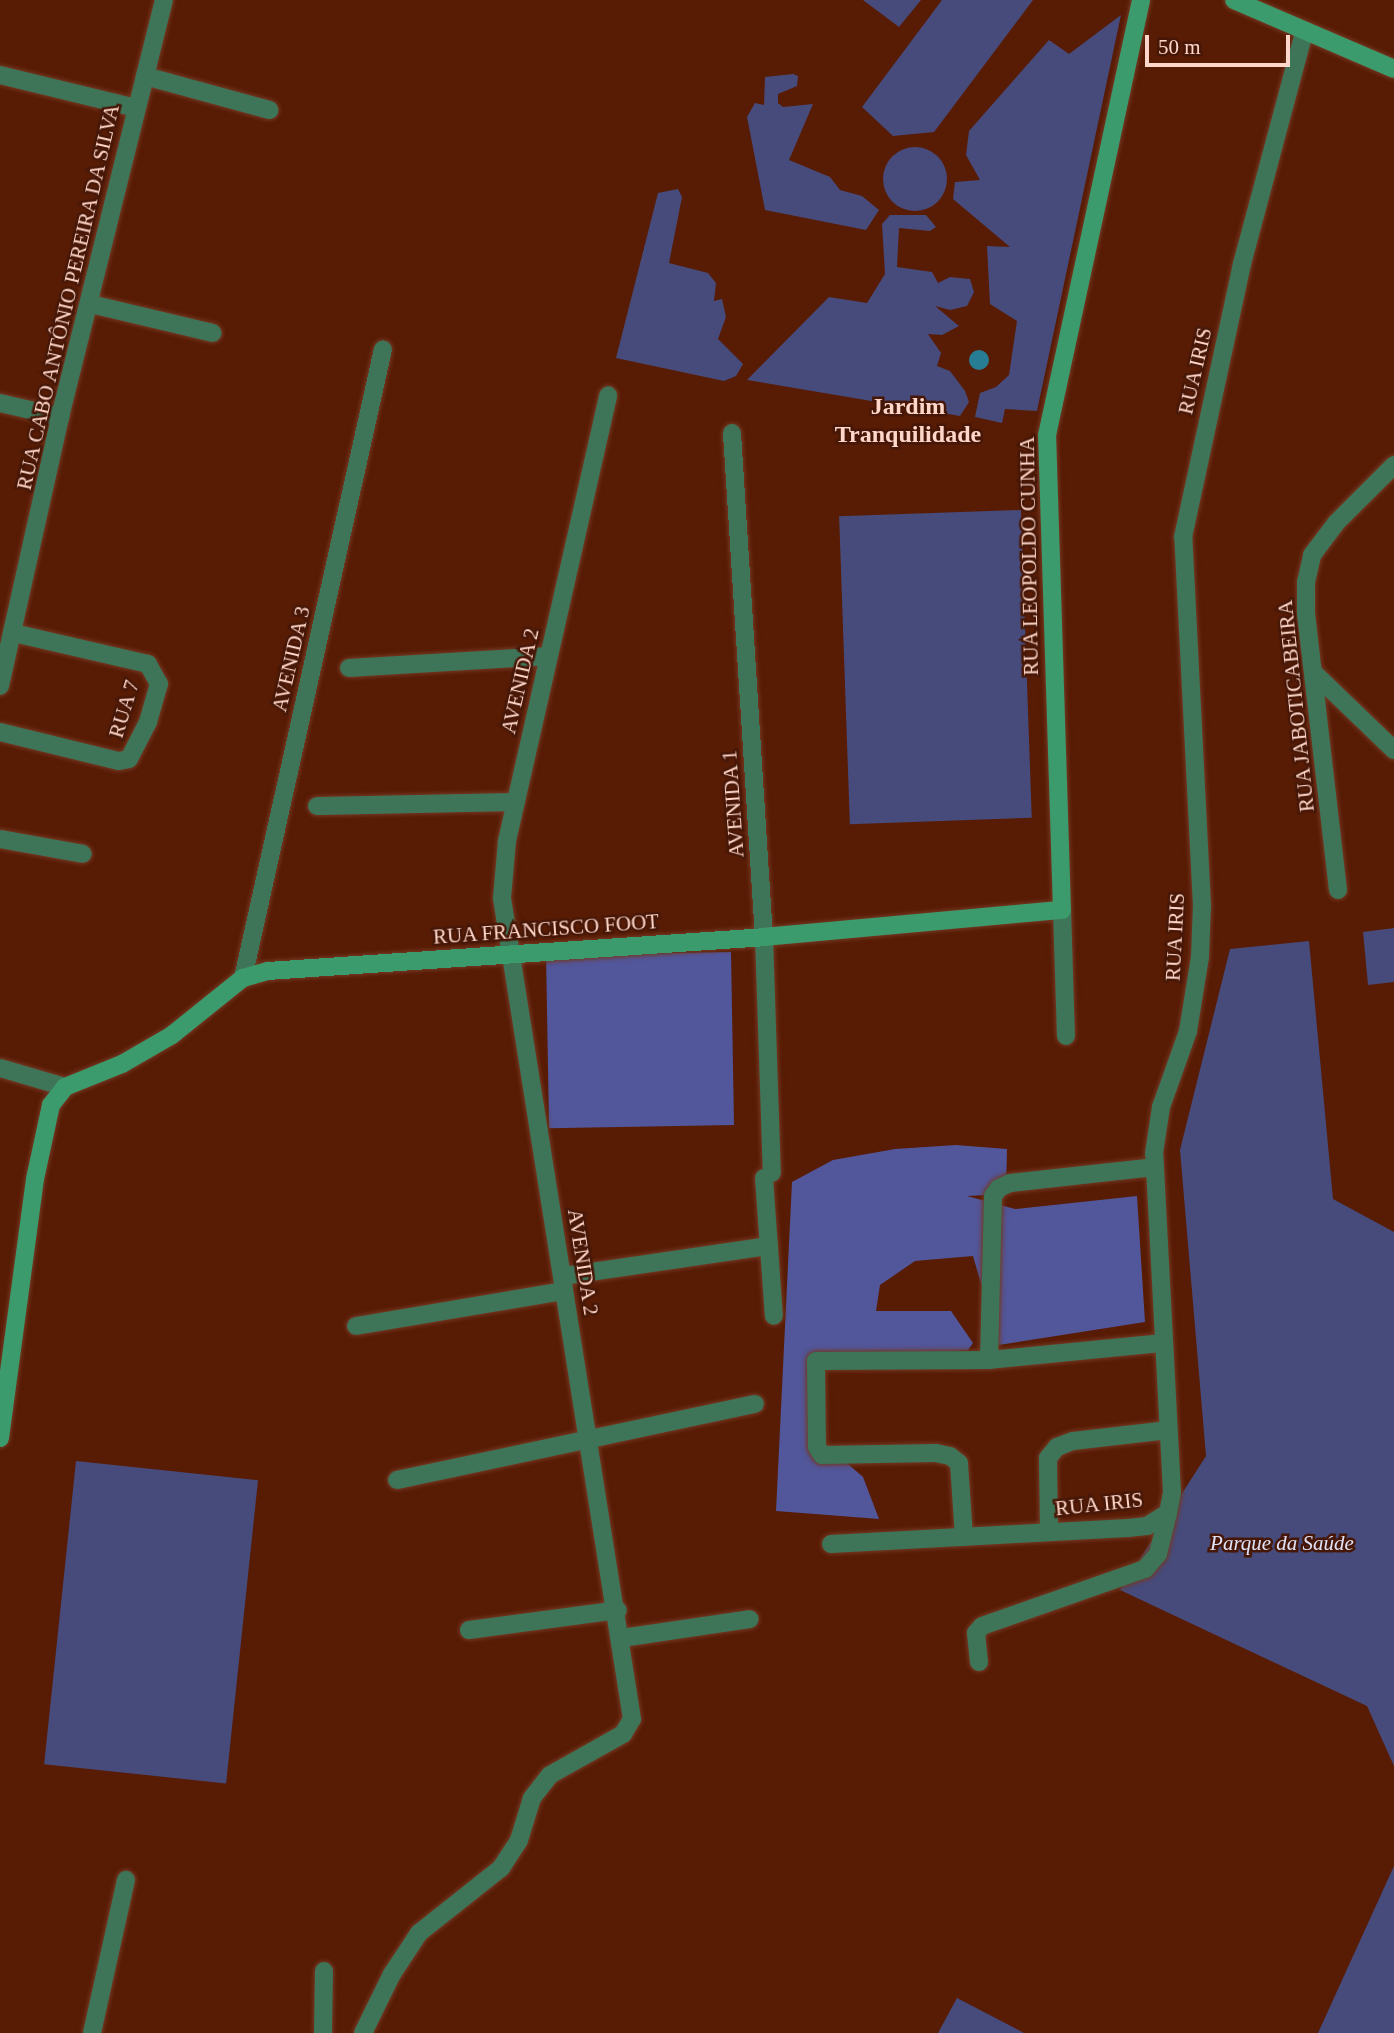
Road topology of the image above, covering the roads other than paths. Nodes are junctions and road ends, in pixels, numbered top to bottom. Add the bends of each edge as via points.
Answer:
1 (164, 0) edge
2 (1141, 0) edge
3 (1234, 0) edge
4 (1304, 32) junction
5 (1394, 69) edge
6 (0, 75) edge
7 (145, 76) junction
8 (136, 108) junction
9 (269, 110) dead end
10 (91, 304) junction
11 (213, 333) dead end
12 (383, 349) dead end
13 (607, 395) dead end
14 (0, 403) edge
15 (60, 417) junction
16 (732, 433) dead end
17 (1394, 465) edge
18 (14, 633) junction
19 (549, 656) junction
20 (349, 668) dead end
21 (1314, 673) junction
22 (0, 686) edge
23 (0, 732) edge
24 (1394, 750) edge
25 (516, 802) junction
26 (317, 806) dead end
27 (0, 839) edge
28 (83, 854) dead end
29 (1338, 890) dead end
30 (1062, 910) junction
31 (764, 937) junction
32 (508, 954) junction
33 (243, 978) junction
34 (1066, 1036) dead end
35 (0, 1068) edge
36 (65, 1087) junction
37 (1154, 1167) junction
38 (768, 1246) junction
39 (564, 1284) junction
40 (774, 1317) dead end
41 (356, 1326) dead end
42 (1162, 1343) junction
43 (989, 1360) junction
44 (2, 1398) edge
45 (755, 1404) dead end
46 (1168, 1430) junction
47 (0, 1438) edge
48 (589, 1440) junction
49 (397, 1480) dead end
50 (1168, 1513) junction
51 (1049, 1532) junction
52 (964, 1537) junction
53 (831, 1544) dead end
54 (618, 1610) junction
55 (750, 1619) dead end
56 (469, 1630) dead end
57 (622, 1638) junction
58 (979, 1662) dead end
59 (126, 1880) dead end
60 (324, 1971) dead end
61 (92, 2033) edge
62 (323, 2033) edge
63 (363, 2033) edge

1 - 7 street, RUA CABO ANTÔNIO PEREIRA DA SILVA
2 - 30 street, RUA LEOPOLDO CUNHA via 1047,435
3 - 4 street
4 - 5 street
4 - 37 street, RUA IRIS via 1242,264 1183,537 1202,905 1200,957 1188,1031 1161,1107
6 - 8 street
7 - 8 street, RUA CABO ANTÔNIO PEREIRA DA SILVA
7 - 9 street
8 - 10 street, RUA CABO ANTÔNIO PEREIRA DA SILVA
10 - 11 street
10 - 15 street, RUA CABO ANTÔNIO PEREIRA DA SILVA
12 - 33 street, AVENIDA 3
13 - 19 street, AVENIDA 2
14 - 15 street
15 - 18 street, RUA CABO ANTÔNIO PEREIRA DA SILVA
16 - 31 street, AVENIDA 1
17 - 21 street, RUA JABOTICABEIRA via 1336,523 1312,555 1306,614
18 - 22 street, RUA CABO ANTÔNIO PEREIRA DA SILVA
18 - 23 street, RUA 7 via 148,664 157,676 155,697 136,750 120,761
19 - 20 street
19 - 25 street, AVENIDA 2
21 - 24 street
21 - 29 street, RUA JABOTICABEIRA
25 - 26 street
25 - 32 street, AVENIDA 2 via 502,898
27 - 28 street
30 - 31 street, RUA FRANCISCO FOOT
30 - 34 street, RUA LEOPOLDO CUNHA
31 - 32 street, RUA FRANCISCO FOOT
31 - 38 street, AVENIDA 1
32 - 33 street, RUA FRANCISCO FOOT via 268,971
32 - 39 street, AVENIDA 2
33 - 36 street, RUA FRANCISCO FOOT via 173,1035 122,1064
35 - 36 street
36 - 44 street via 51,1105 36,1179
37 - 42 street, RUA IRIS
37 - 43 street via 999,1188 993,1196
38 - 39 street
38 - 40 street, AVENIDA 1
39 - 41 street
39 - 48 street, AVENIDA 2
42 - 43 street
42 - 46 street, RUA IRIS
43 - 52 street via 823,1358 814,1367 817,1447 822,1455 936,1452 950,1456 959,1463
44 - 47 street
45 - 48 street
46 - 50 street, RUA IRIS via 1172,1492
46 - 51 street via 1073,1441 1057,1447 1048,1458
48 - 49 street
48 - 54 street, AVENIDA 2
50 - 51 street, RUA IRIS via 1147,1526
50 - 58 street via 1158,1554 1145,1569 982,1626 976,1633
51 - 52 street, RUA IRIS
52 - 53 street, RUA IRIS
54 - 56 street
54 - 57 street, AVENIDA 2
55 - 57 street
57 - 63 street, AVENIDA 2 via 632,1699 632,1719 624,1734 550,1775 532,1798 519,1840 501,1868 419,1933 392,1974
59 - 61 street
60 - 62 street

